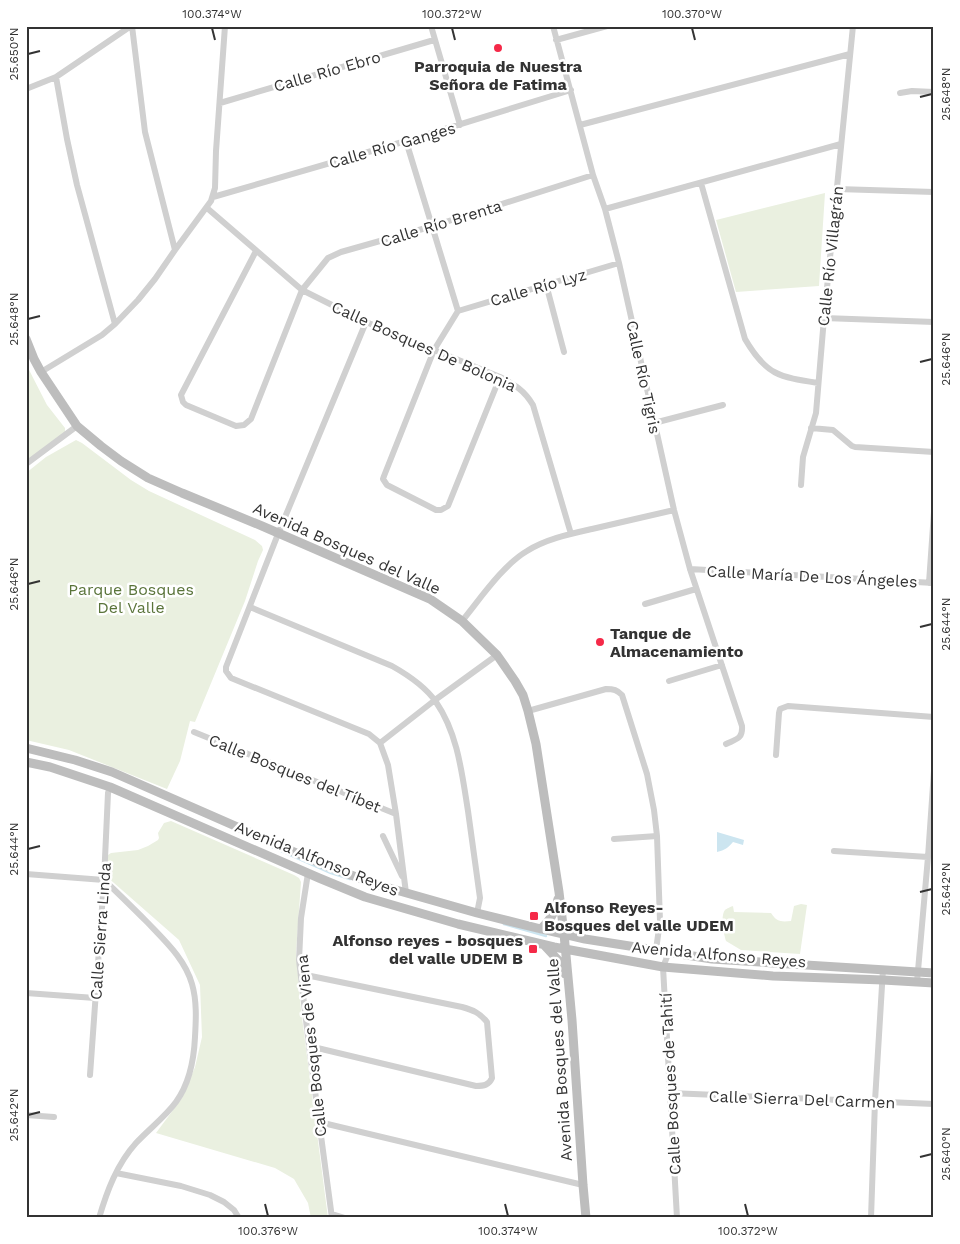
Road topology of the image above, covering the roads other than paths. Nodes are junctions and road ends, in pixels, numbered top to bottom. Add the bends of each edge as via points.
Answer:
1 (132, 26) edge
2 (225, 26) edge
3 (430, 26) edge
4 (552, 26) edge
5 (607, 26) edge
6 (853, 26) edge
7 (434, 40) junction
8 (556, 40) junction
9 (850, 54) junction
10 (56, 77) junction
11 (26, 89) edge
12 (570, 90) junction
13 (934, 92) edge
14 (900, 93) dead end
15 (220, 103) junction
16 (460, 125) junction
17 (580, 125) junction
18 (406, 141) junction
19 (842, 144) junction
20 (593, 175) junction
21 (701, 183) junction
22 (837, 189) junction
23 (934, 192) edge
24 (213, 197) junction
25 (207, 208) junction
26 (604, 209) junction
27 (432, 226) junction
28 (175, 250) junction
29 (256, 250) junction
30 (619, 263) junction
31 (546, 284) junction
32 (302, 290) junction
33 (458, 311) junction
34 (824, 318) junction
35 (366, 322) junction
36 (934, 322) edge
37 (115, 324) junction
38 (26, 339) edge
39 (434, 350) junction
40 (564, 352) dead end
41 (41, 372) junction
42 (500, 376) junction
43 (818, 383) junction
44 (723, 405) dead end
45 (654, 423) junction
46 (77, 426) junction
47 (811, 428) junction
48 (934, 452) edge
49 (26, 464) edge
50 (800, 485) dead end
51 (674, 510) junction
52 (934, 512) edge
53 (278, 534) junction
54 (571, 534) junction
55 (690, 569) junction
56 (931, 583) edge
57 (696, 589) junction
58 (645, 604) dead end
59 (250, 607) junction
60 (462, 621) junction
61 (497, 655) junction
62 (722, 665) junction
63 (669, 681) dead end
64 (435, 700) junction
65 (528, 711) junction
66 (934, 717) edge
67 (194, 732) dead end
68 (380, 743) junction
69 (726, 744) dead end
70 (26, 748) edge
71 (776, 755) dead end
72 (26, 762) edge
73 (934, 771) edge
74 (110, 786) junction
75 (396, 814) junction
76 (383, 836) dead end
77 (656, 836) junction
78 (614, 839) dead end
79 (834, 851) dead end
80 (928, 857) junction
81 (308, 873) junction
82 (26, 874) edge
83 (104, 880) junction
84 (404, 881) junction
85 (559, 892) junction
86 (406, 893) junction
87 (477, 913) junction
88 (541, 929) junction
89 (564, 934) junction
90 (542, 945) junction
91 (565, 949) junction
92 (656, 950) junction
93 (669, 952) junction
94 (663, 968) junction
95 (883, 969) junction
96 (918, 971) junction
97 (934, 972) edge
98 (301, 974) junction
99 (568, 978) junction
100 (883, 980) junction
101 (917, 982) junction
102 (934, 983) edge
103 (26, 993) edge
104 (95, 998) junction
105 (308, 1046) junction
106 (90, 1075) dead end
107 (670, 1093) junction
108 (875, 1101) junction
109 (934, 1104) edge
110 (26, 1115) edge
111 (54, 1117) dead end
112 (319, 1122) junction
113 (116, 1173) junction
114 (583, 1185) junction
115 (332, 1216) edge
116 (100, 1218) edge
117 (239, 1218) edge
118 (345, 1218) edge
119 (586, 1218) edge
120 (677, 1218) edge
121 (871, 1218) edge

1 - 10 street
1 - 28 street via 145,132
2 - 15 street
3 - 7 street
4 - 8 street, Calle Río Tigris
5 - 8 street
6 - 9 street, Calle Río Villagrán
7 - 15 street, Calle Río Ebro
7 - 16 street
8 - 12 street, Calle Río Tigris
9 - 17 street
9 - 19 street, Calle Río Villagrán
10 - 11 street
10 - 37 street via 77,185
12 - 16 street, Calle Río Ganges
12 - 17 street, Calle Río Tigris
13 - 14 street
15 - 24 street
16 - 18 street, Calle Río Ganges
17 - 20 street, Calle Río Tigris
18 - 24 street, Calle Río Ganges
18 - 27 street
19 - 21 street
19 - 22 street, Calle Río Villagrán
20 - 26 street, Calle Río Tigris
20 - 27 street, Calle Río Brenta
21 - 26 street
21 - 43 street via 752,351 778,375
22 - 23 street
22 - 34 street, Calle Río Villagrán
24 - 25 street
25 - 28 street
25 - 29 street, Calle Bosques De Bolonia
26 - 30 street, Calle Río Tigris
27 - 32 street, Calle Río Brenta via 334,254
27 - 33 street
28 - 37 street via 138,300
29 - 32 street, Calle Bosques De Bolonia
29 - 32 street, Calle Río Brenta via 182,391 186,405 236,426 251,420
30 - 31 street, Calle Río Lyz
30 - 45 street, Calle Río Tigris
31 - 33 street, Calle Río Lyz
31 - 40 street
32 - 35 street, Calle Bosques De Bolonia
33 - 39 street
34 - 36 street
34 - 43 street, Calle Río Villagrán
35 - 39 street, Calle Bosques De Bolonia
35 - 53 street
37 - 41 street
38 - 41 main road, Avenida Bosques del Valle
39 - 42 street, Calle Bosques De Bolonia
39 - 42 street via 384,479 390,488 436,510 450,504
41 - 46 main road, Avenida Bosques del Valle
42 - 54 street, Calle Bosques De Bolonia via 523,390 533,405
43 - 47 street, Calle Río Villagrán via 816,413
44 - 45 street
45 - 51 street, Calle Río Tigris
46 - 49 street
46 - 53 main road, Avenida Bosques del Valle via 148,478
47 - 48 street via 833,430 858,448
47 - 50 street, Calle Río Villagrán
51 - 54 street
51 - 55 street, Calle Río Tigris
52 - 56 street
53 - 59 street
53 - 60 main road, Avenida Bosques del Valle via 419,594
54 - 60 street via 526,551 510,564
55 - 56 street, Calle María De Los Ángeles
55 - 57 street, Calle Río Tigris
57 - 58 street
57 - 62 street, Calle Río Tigris
59 - 64 street via 392,666
59 - 68 street via 226,667 231,678 369,734
60 - 61 main road, Avenida Bosques del Valle
61 - 64 street
61 - 65 main road, Avenida Bosques del Valle via 515,680
62 - 63 street
62 - 69 street, Calle Río Tigris via 742,726 741,736
64 - 68 street
64 - 87 street via 451,731 461,764 480,898
65 - 77 street via 606,689 618,691 647,774
65 - 85 main road, Avenida Bosques del Valle
66 - 71 street via 788,706 780,709 779,713
67 - 75 street, Calle Bosques del Tíbet
68 - 75 street via 388,765
70 - 86 main road, Avenida Alfonso Reyes via 112,772 324,865
72 - 74 main road, Avenida Alfonso Reyes
73 - 80 street
74 - 81 main road, Avenida Alfonso Reyes
74 - 83 street, Calle Sierra Linda
75 - 84 street
76 - 84 street
77 - 78 street
77 - 92 street via 660,921
79 - 80 street
80 - 96 street
81 - 90 main road, Avenida Alfonso Reyes via 365,897
81 - 98 street, Calle Bosques de Viena via 301,918
82 - 83 street
83 - 104 street, Calle Sierra Linda
83 - 113 street via 184,964 193,986 196,1009 194,1052 184,1088 166,1114 135,1144
84 - 86 street
85 - 88 main road via 552,918
85 - 89 main road, Avenida Bosques del Valle
86 - 87 main road, Avenida Alfonso Reyes
87 - 88 main road, Avenida Alfonso Reyes
88 - 89 main road, Avenida Alfonso Reyes
89 - 91 main road, Avenida Bosques del Valle
89 - 92 main road, Avenida Alfonso Reyes
90 - 91 main road, Avenida Alfonso Reyes
90 - 99 main road via 558,960
91 - 94 main road, Avenida Alfonso Reyes
91 - 99 main road, Avenida Bosques del Valle
92 - 93 main road, Avenida Alfonso Reyes
93 - 94 street, Calle Bosques de Tahití
93 - 95 main road, Avenida Alfonso Reyes via 712,958
94 - 100 main road, Avenida Alfonso Reyes
94 - 107 street, Calle Bosques de Tahití
95 - 96 main road, Avenida Alfonso Reyes
95 - 100 street
96 - 97 main road, Avenida Alfonso Reyes
96 - 101 street
98 - 105 street, Calle Bosques de Viena
98 - 105 street via 478,1012 487,1022 492,1078 487,1084 476,1086
99 - 114 main road, Avenida Bosques del Valle
100 - 101 main road, Avenida Alfonso Reyes
100 - 108 street
101 - 102 main road, Avenida Alfonso Reyes
103 - 104 street
104 - 106 street, Calle Sierra Linda
105 - 112 street, Calle Bosques de Viena
107 - 108 street, Calle Sierra Del Carmen
107 - 120 street, Calle Bosques de Tahití
108 - 109 street, Calle Sierra Del Carmen
108 - 121 street
110 - 111 street
112 - 114 street
112 - 115 street, Calle Bosques de Viena
113 - 116 street
113 - 117 street via 210,1195 224,1202
114 - 119 main road, Avenida Bosques del Valle
115 - 118 street

